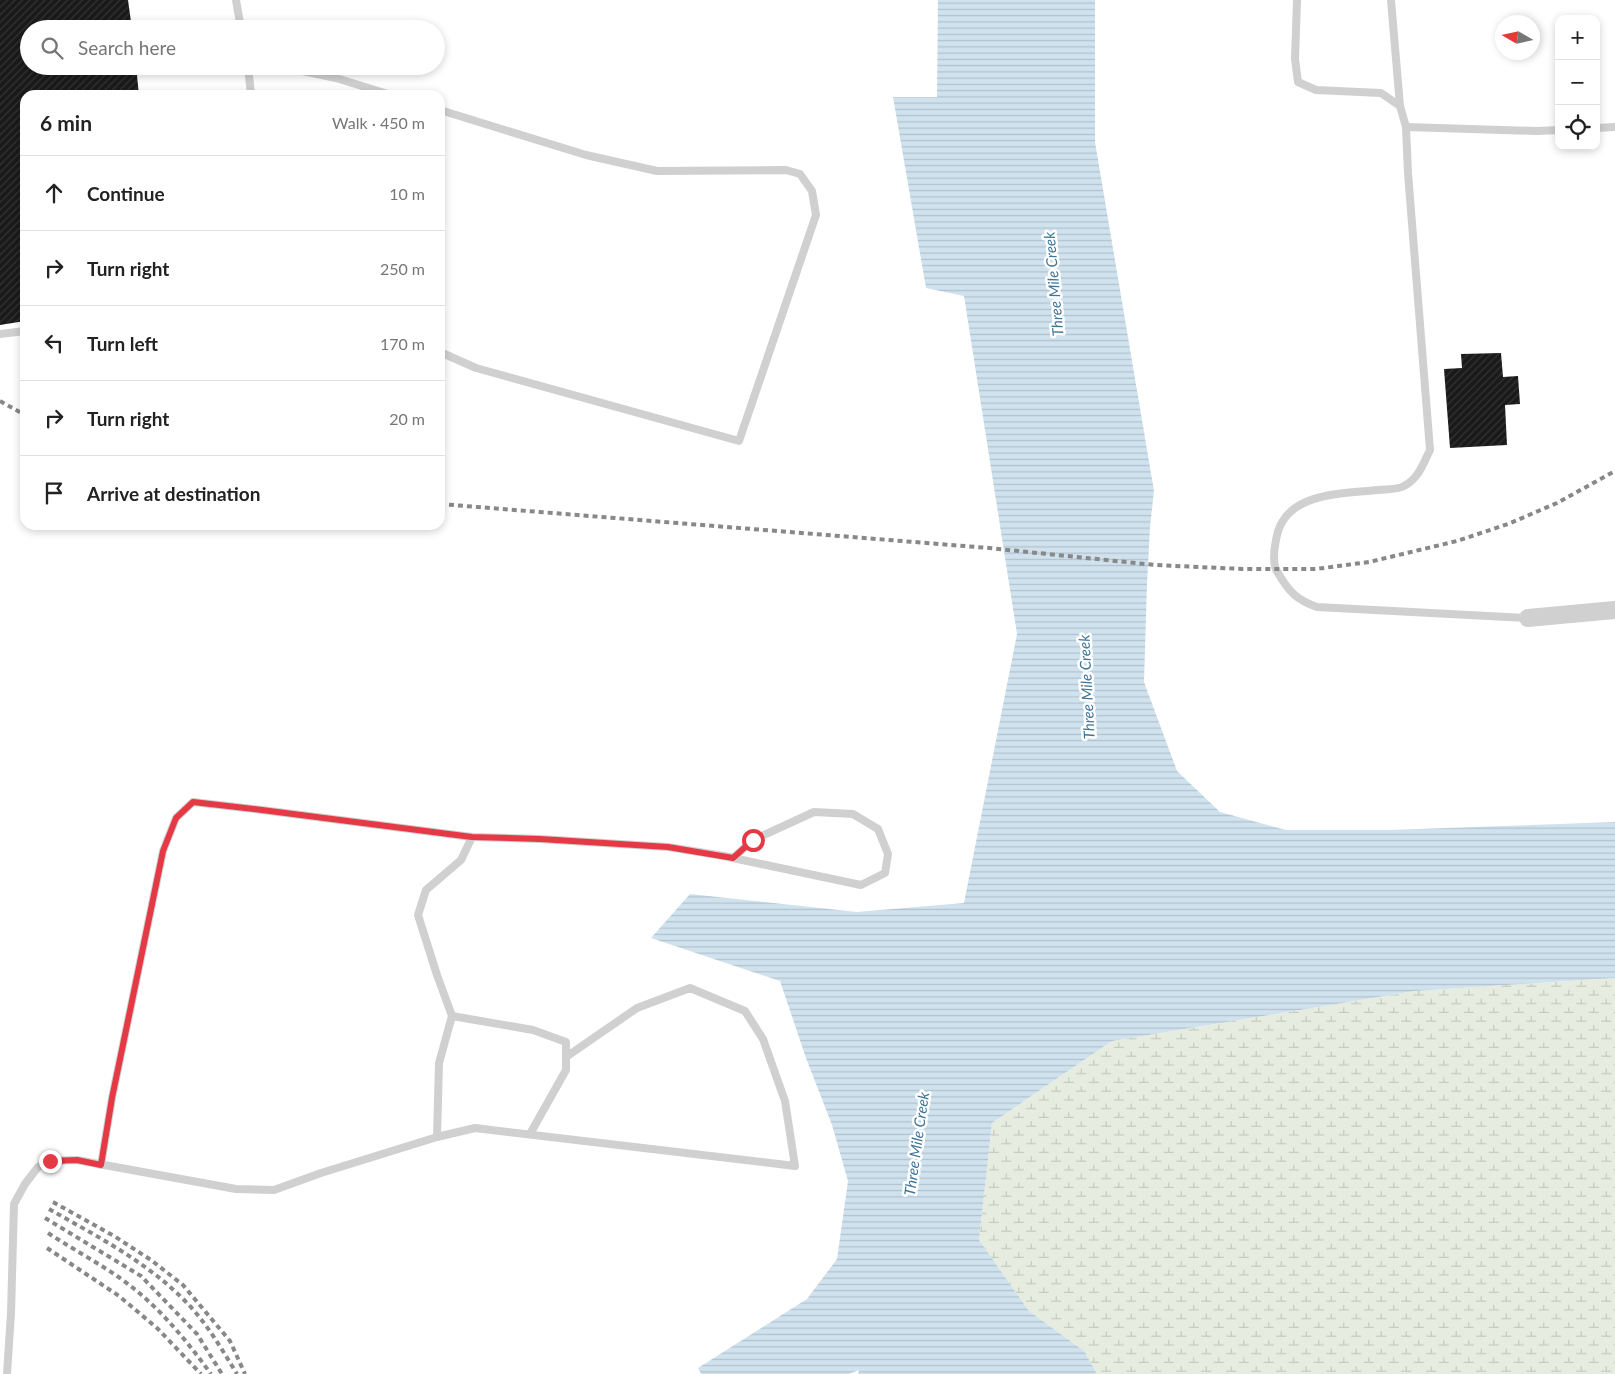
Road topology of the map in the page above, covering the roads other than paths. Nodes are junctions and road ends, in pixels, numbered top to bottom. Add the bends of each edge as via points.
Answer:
1 (236, 0) edge
2 (1297, 0) edge
3 (1391, 0) edge
4 (239, 20) edge
5 (249, 75) edge
6 (322, 75) edge
7 (250, 90) edge
8 (375, 90) edge
9 (1400, 106) junction
10 (445, 112) edge
11 (1615, 127) edge
12 (1406, 128) junction
13 (1600, 128) edge
14 (1555, 130) edge
15 (20, 331) edge
16 (0, 334) edge
17 (445, 354) edge
18 (1615, 610) edge
19 (1528, 618) joint
20 (472, 837) junction
21 (733, 858) junction
22 (452, 1016) junction
23 (566, 1057) junction
24 (530, 1134) junction
25 (437, 1137) junction
26 (101, 1165) junction
27 (7, 1374) edge

1 - 4 lane
2 - 9 lane via 1294,59 1298,82 1316,90 1381,94
3 - 9 lane
5 - 7 lane
6 - 8 lane
9 - 12 lane
10 - 17 lane via 586,155 657,171 786,170 800,174 812,191 816,216 739,441 476,368
11 - 13 lane
12 - 14 lane
12 - 19 lane via 1430,450 1417,477 1403,488 1329,495 1304,502 1288,513 1278,528 1275,569 1291,592 1303,602 1317,607
15 - 16 lane
18 - 19 street
20 - 21 lane via 668,847
20 - 22 lane via 461,860 426,890 418,915
20 - 26 lane via 193,802 176,818 163,851
21 - 21 lane via 753,840 814,812 853,814 878,829 888,854 885,873 861,885
22 - 23 lane via 533,1030 566,1042
22 - 25 lane via 439,1063
23 - 24 lane via 566,1070
23 - 24 lane via 637,1008 690,988 745,1011 763,1039 785,1101 795,1166
24 - 25 lane via 475,1128
25 - 26 lane via 274,1190 236,1189
26 - 27 lane via 77,1160 50,1161 38,1167 14,1204

